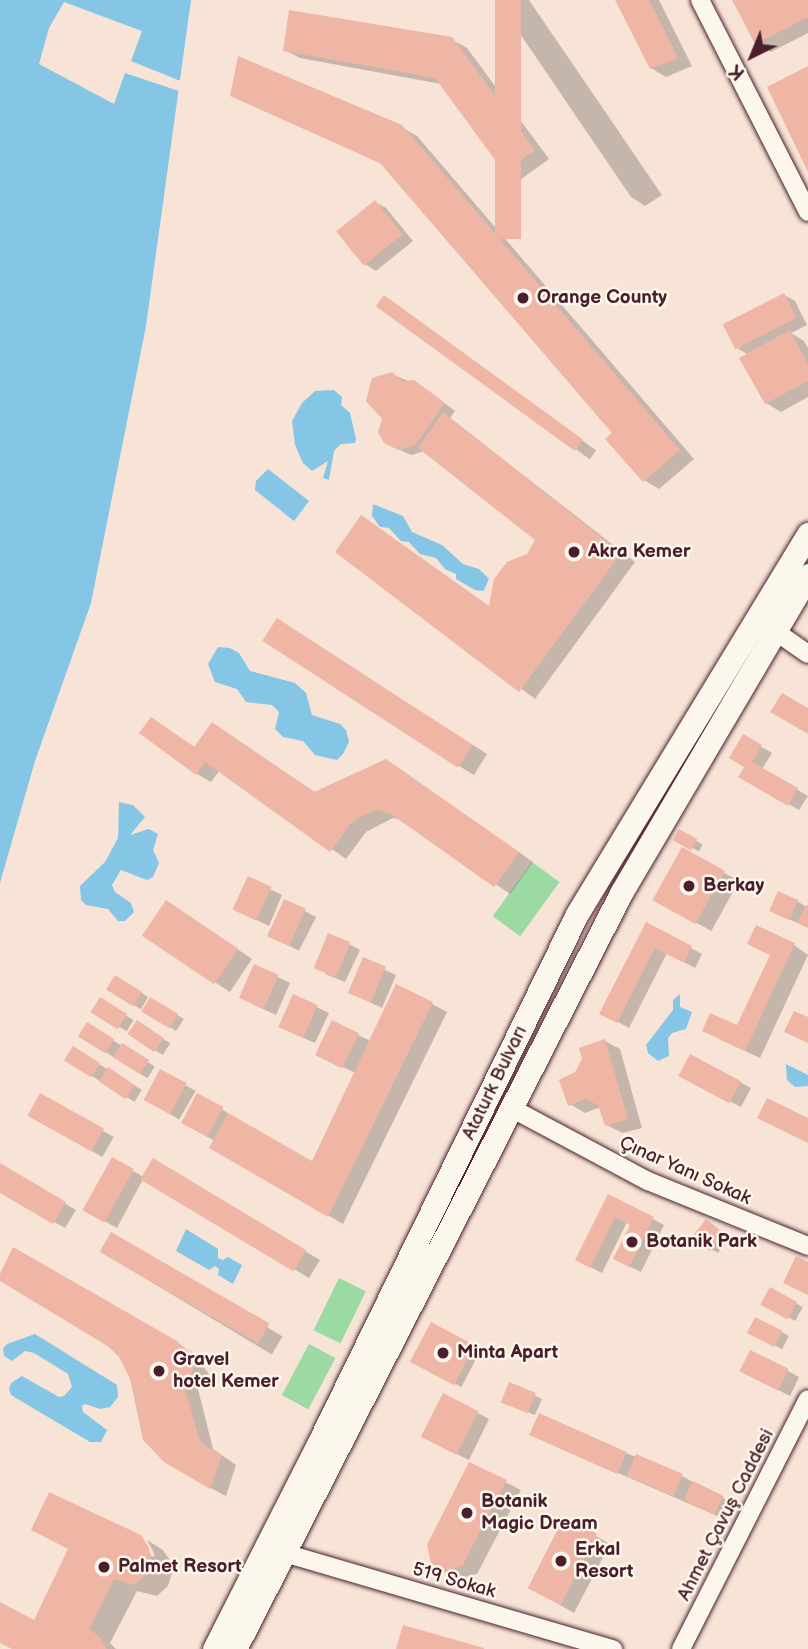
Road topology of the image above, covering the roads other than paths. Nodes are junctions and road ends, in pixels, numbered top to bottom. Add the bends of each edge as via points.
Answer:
1 (700, 0) edge
2 (808, 212) edge
3 (808, 534) edge
4 (808, 575) edge
5 (775, 631) junction
6 (808, 654) edge
7 (511, 1108) junction
8 (808, 1246) edge
9 (808, 1399) edge
10 (284, 1553) junction
11 (214, 1649) edge
12 (235, 1649) edge
13 (613, 1649) edge
14 (681, 1649) edge

1 - 2 street
3 - 11 main road, Ataturk Bulvarı via 577,914
4 - 5 main road, Ataturk Bulvarı
5 - 6 street
5 - 7 main road, Ataturk Bulvarı via 621,893
7 - 8 street, Çınar Yanı Sokak via 648,1181
7 - 10 main road, Ataturk Bulvarı
9 - 14 street, Ahmet Çavuş Caddesi
10 - 12 main road, Ataturk Bulvarı
10 - 13 street, 519 Sokak

